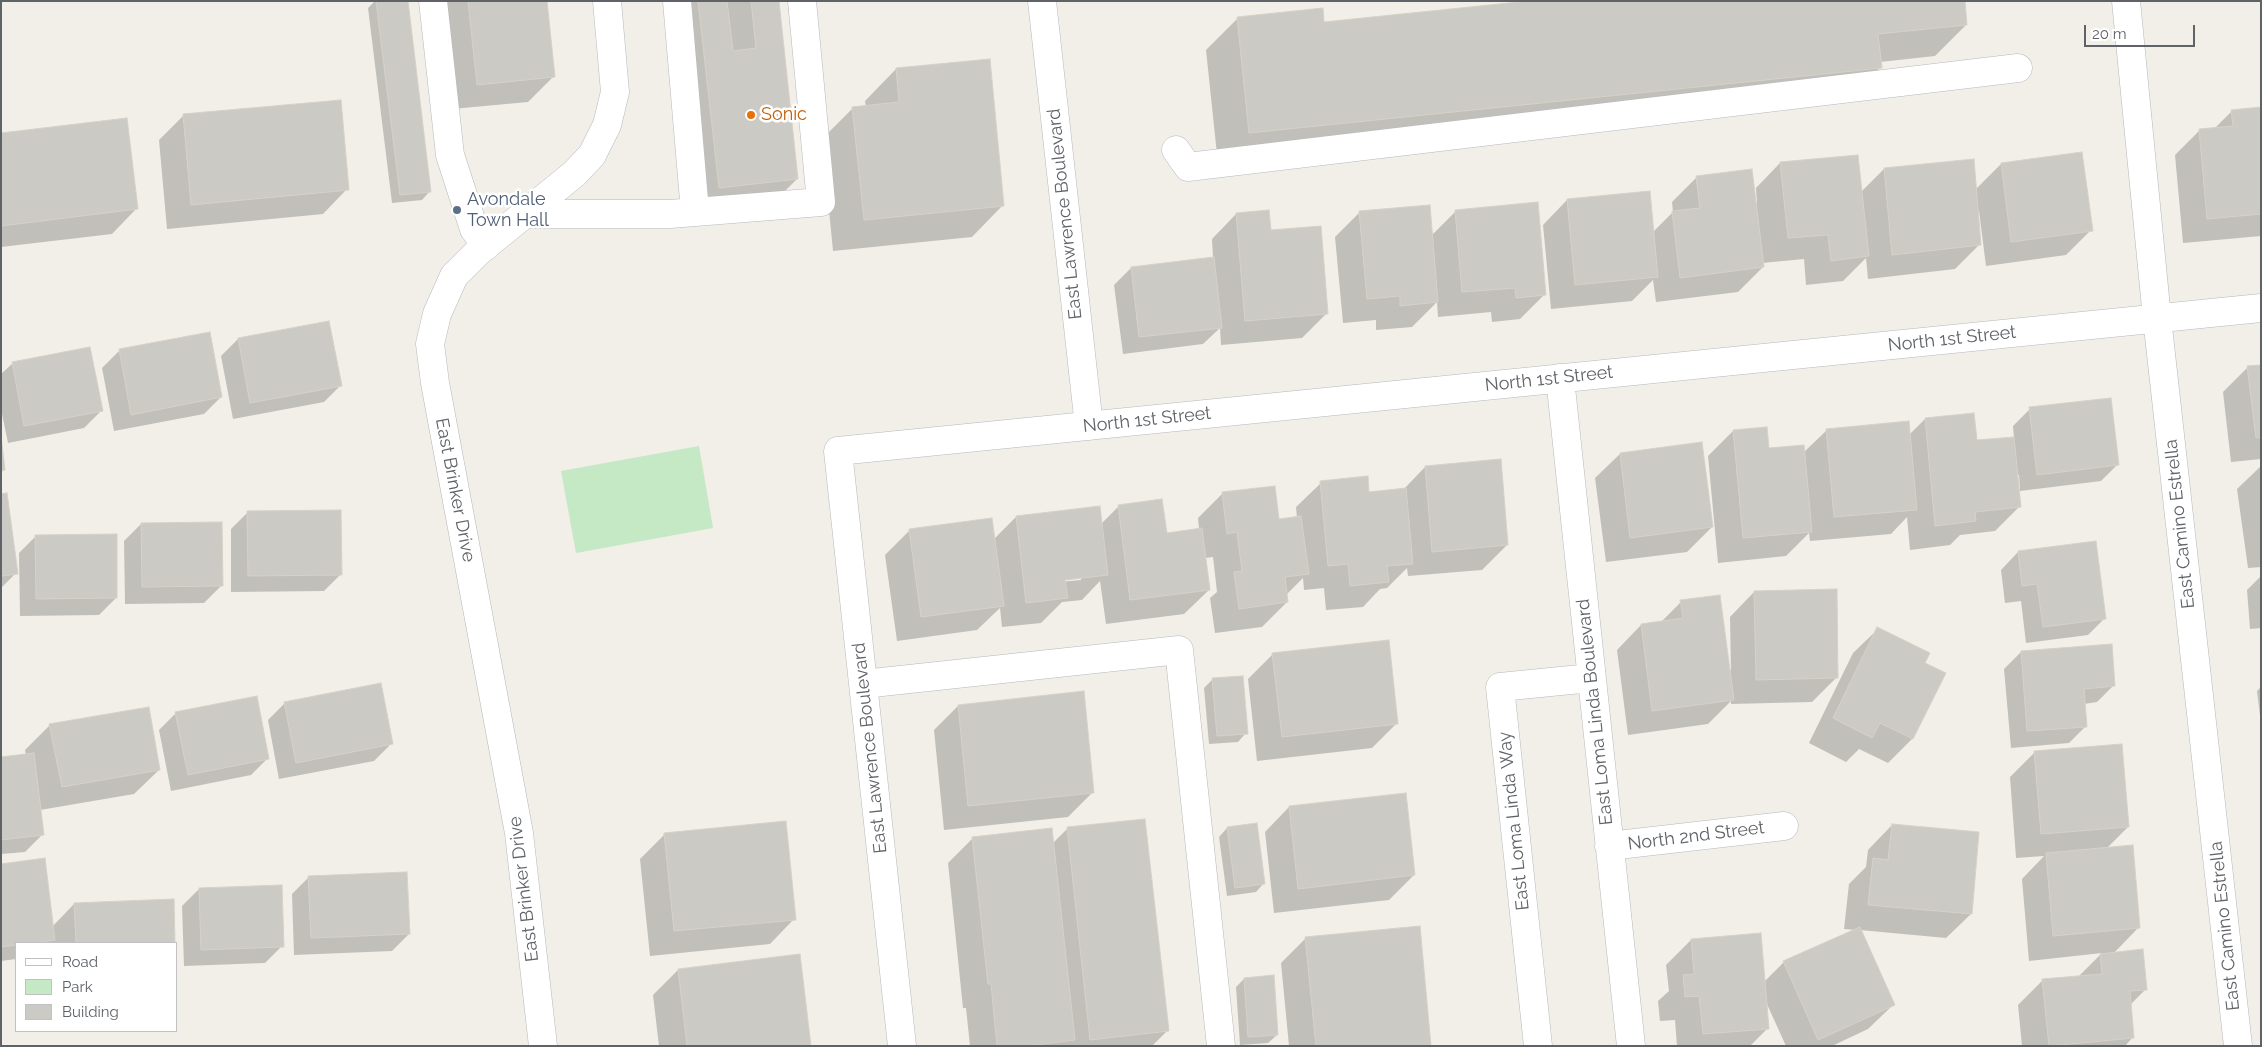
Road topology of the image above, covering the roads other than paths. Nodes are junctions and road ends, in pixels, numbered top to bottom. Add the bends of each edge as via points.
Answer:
1 (433, 1) edge
2 (607, 1) edge
3 (677, 1) edge
4 (802, 1) edge
5 (1042, 1) edge
6 (2126, 1) edge
7 (2018, 68) dead end
8 (1176, 150) dead end
9 (695, 212) junction
10 (525, 214) junction
11 (486, 246) junction
12 (2261, 308) edge
13 (2157, 318) junction
14 (1560, 378) junction
15 (1089, 426) junction
16 (838, 451) joint
17 (1591, 678) junction
18 (863, 684) junction
19 (1784, 826) dead end
20 (1609, 846) junction
21 (543, 1046) edge
22 (902, 1046) edge
23 (1221, 1046) edge
24 (1538, 1046) edge
25 (1631, 1046) edge
26 (2238, 1046) edge

1 - 11 street via 450,155 474,228
2 - 10 street, East Brinker Drive via 615,92 608,124 592,155
3 - 9 street
4 - 9 street via 821,202
5 - 15 street, East Lawrence Boulevard
6 - 13 street, East Camino Estrella
7 - 8 street via 1188,166
9 - 10 street
10 - 11 street, East Brinker Drive
11 - 21 street, East Brinker Drive via 454,276 437,314 430,344 434,383 519,833
12 - 13 street, North 1st Street
13 - 14 street, North 1st Street
13 - 26 street, East Camino Estrella
14 - 15 street, North 1st Street
14 - 17 street, East Loma Linda Boulevard
15 - 16 street, North 1st Street
16 - 18 street, East Lawrence Boulevard
17 - 20 street, East Loma Linda Boulevard
17 - 24 street, East Loma Linda Way via 1500,687
18 - 22 street, East Lawrence Boulevard
18 - 23 street via 1179,650
19 - 20 street, North 2nd Street
20 - 25 street, East Loma Linda Boulevard

